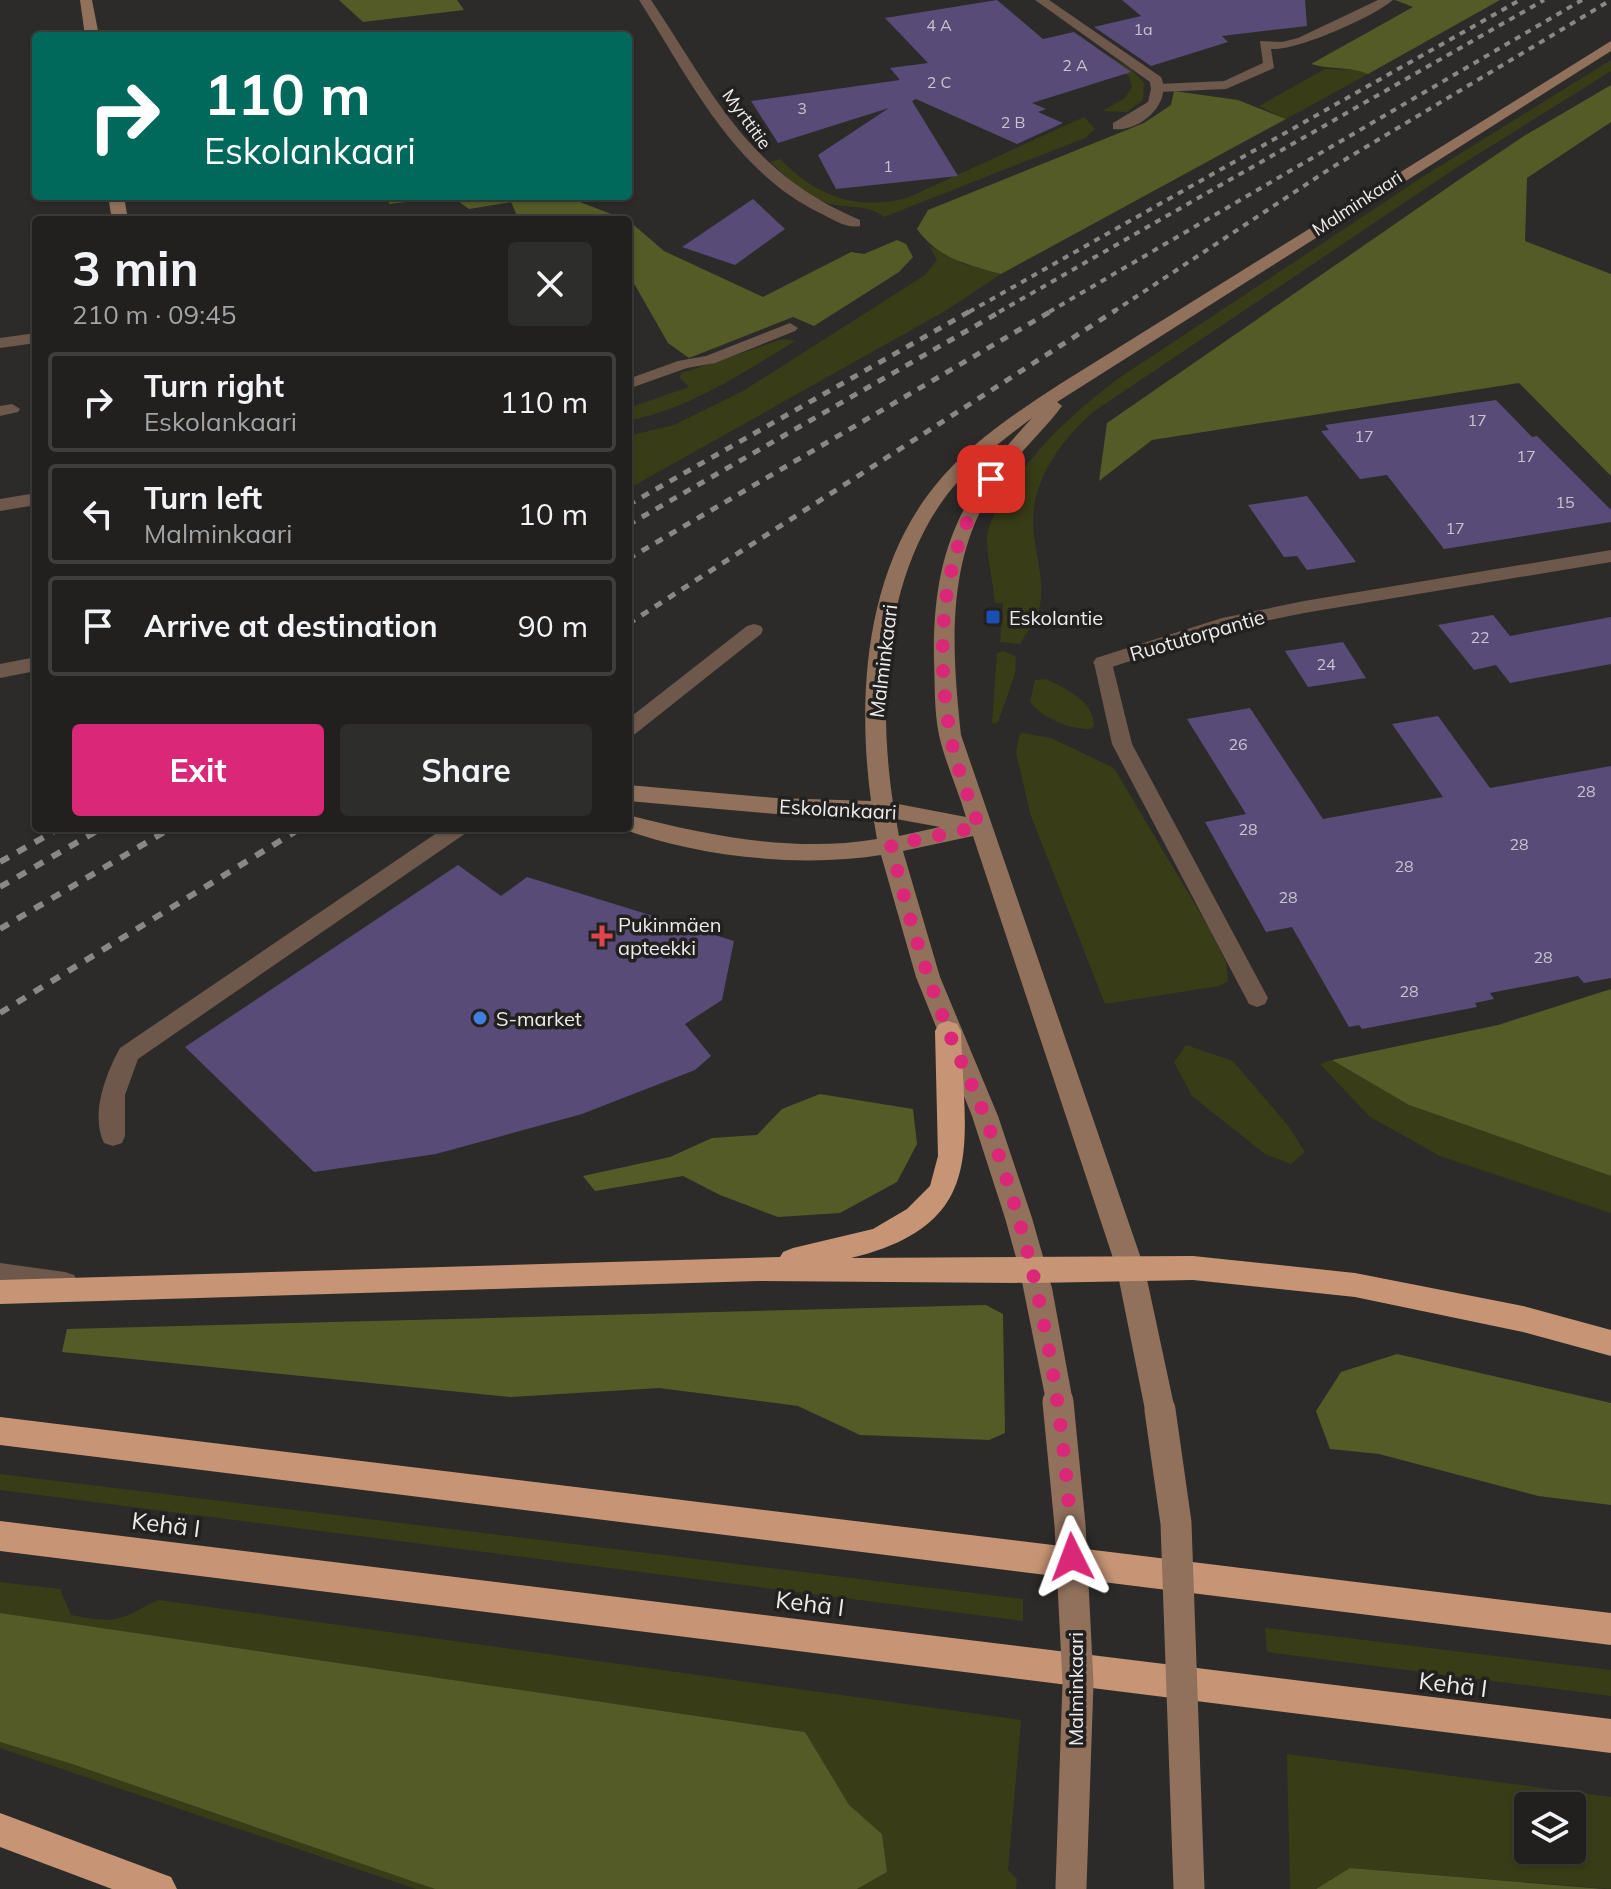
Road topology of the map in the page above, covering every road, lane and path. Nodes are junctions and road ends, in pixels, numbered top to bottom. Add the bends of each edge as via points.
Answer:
1 (89, 0) edge
2 (645, 0) edge
3 (1041, 0) edge
4 (1387, 0) edge
5 (92, 32) edge
6 (1611, 45) edge
7 (1159, 88) junction
8 (1118, 126) dead end
9 (855, 223) dead end
10 (790, 328) dead end
11 (32, 339) edge
12 (0, 343) edge
13 (632, 383) edge
14 (1066, 391) junction
15 (32, 500) edge
16 (0, 505) edge
17 (1611, 556) edge
18 (754, 630) dead end
19 (1103, 663) joint
20 (32, 665) edge
21 (0, 671) edge
22 (632, 726) edge
23 (632, 793) edge
24 (883, 809) junction
25 (632, 824) edge
26 (979, 827) junction
27 (453, 832) edge
28 (891, 845) junction
29 (1257, 998) dead end
30 (948, 1031) junction
31 (113, 1136) dead end
32 (757, 1269) junction
33 (1131, 1270) junction
34 (1034, 1271) junction
35 (0, 1274) edge
36 (102, 1288) junction
37 (0, 1292) edge
38 (1611, 1343) edge
39 (0, 1431) edge
40 (0, 1536) edge
41 (1611, 1629) edge
42 (1611, 1736) edge
43 (0, 1830) edge
44 (1071, 1888) edge
45 (159, 1889) edge
46 (1189, 1889) edge

1 - 5 main road
2 - 9 street, Myrttitie via 754,161 798,196
3 - 7 street via 1148,73
4 - 7 lane via 1302,41 1264,44 1270,65 1226,85
6 - 14 main road, Malminkaari
7 - 8 street via 1154,105
10 - 13 lane
11 - 12 lane
14 - 24 main road, Malminkaari via 1015,420 972,457 919,523 894,581 882,637 875,716
14 - 26 main road, Malminkaari via 978,497 944,608 950,735
15 - 16 street
17 - 19 street, Ruotutorpantie via 1222,624
18 - 22 lane
19 - 29 lane, Ruotutorpantie via 1122,744
20 - 21 street
23 - 24 main road, Eskolankaari
24 - 26 main road, Eskolankaari
24 - 28 main road, Malminkaari
25 - 28 main road, Eskolankaari via 805,854
26 - 28 main road, Eskolankaari
26 - 33 main road, Malminkaari
27 - 31 lane via 128,1054 113,1095
28 - 30 main road, Malminkaari via 909,920
30 - 32 highway via 951,1156 942,1191 917,1217 880,1239
30 - 34 main road, Malminkaari via 988,1124
32 - 34 highway
32 - 36 highway
33 - 34 highway
33 - 38 highway via 1193,1268 1355,1285
33 - 46 main road, Malminkaari, bridge via 1160,1410 1176,1523
34 - 44 main road, Malminkaari, bridge via 1058,1402 1070,1525 1078,1683
35 - 36 lane
36 - 37 highway
39 - 41 highway
40 - 42 highway, Kehä I
43 - 45 highway

